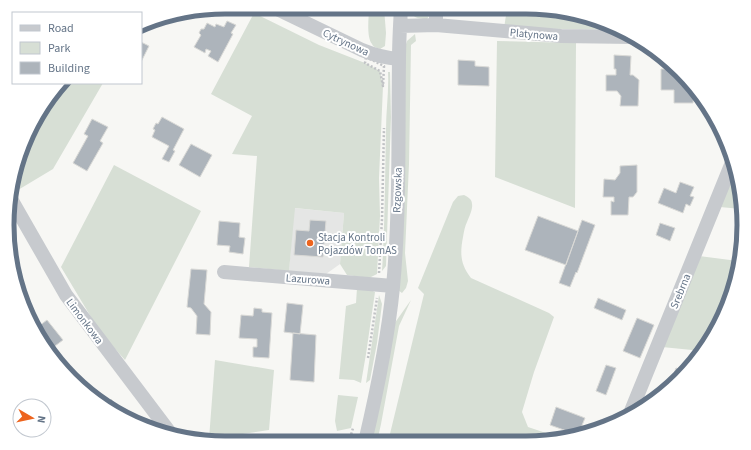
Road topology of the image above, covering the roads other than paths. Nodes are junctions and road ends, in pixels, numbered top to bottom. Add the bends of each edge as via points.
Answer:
1 (287, 14) edge
2 (401, 14) edge
3 (436, 14) edge
4 (436, 25) junction
5 (400, 26) junction
6 (621, 37) edge
7 (393, 58) junction
8 (730, 170) edge
9 (15, 206) edge
10 (224, 272) dead end
11 (393, 286) junction
12 (632, 408) edge
13 (166, 428) edge
14 (366, 436) edge

1 - 7 street, Cytrynowa via 362,50 377,56
2 - 5 street, Rzgowska
3 - 4 street
4 - 5 street, Platynowa
4 - 6 street, Platynowa via 561,36
5 - 7 street, Rzgowska
7 - 11 street, Rzgowska via 398,163
8 - 12 street, Srebrna
9 - 13 street, Limonkowa via 66,295
10 - 11 street, Lazurowa
11 - 14 street, Rzgowska via 385,348

